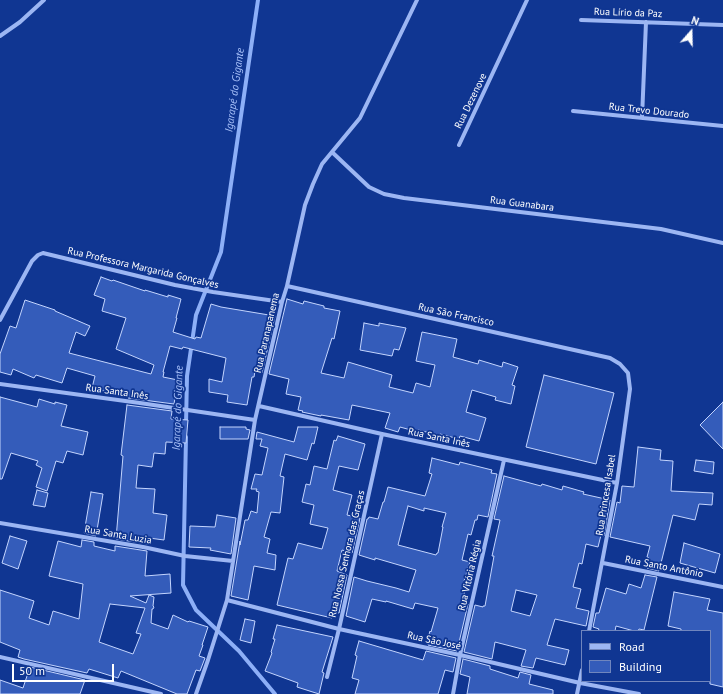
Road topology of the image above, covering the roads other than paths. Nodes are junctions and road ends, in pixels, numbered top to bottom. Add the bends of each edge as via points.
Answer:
1 (44, 0) edge
2 (417, 0) edge
3 (527, 0) edge
4 (581, 20) dead end
5 (646, 22) junction
6 (723, 25) edge
7 (0, 36) edge
8 (573, 111) dead end
9 (642, 118) junction
10 (723, 126) edge
11 (459, 145) dead end
12 (333, 153) junction
13 (723, 243) edge
14 (287, 286) junction
15 (282, 302) junction
16 (0, 320) edge
17 (620, 364) joint
18 (0, 384) edge
19 (259, 406) junction
20 (255, 420) junction
21 (382, 434) junction
22 (504, 460) junction
23 (617, 483) junction
24 (0, 523) edge
25 (233, 561) junction
26 (603, 562) junction
27 (723, 587) edge
28 (227, 600) junction
29 (339, 629) junction
30 (589, 630) edge
31 (460, 655) junction
32 (0, 657) edge
33 (581, 676) edge
34 (327, 677) dead end
35 (580, 683) junction
36 (161, 694) edge
37 (196, 694) edge
38 (453, 694) edge
39 (577, 694) edge
40 (639, 694) edge

1 - 7 street
2 - 12 street, Rua Paranapanema via 360,118
3 - 11 street, Rua Dezenove
4 - 5 street, Rua Lírio da Paz
5 - 6 street, Rua Lírio da Paz
5 - 9 street
8 - 9 street, Rua Trevo Dourado
9 - 10 street, Rua Trevo Dourado
12 - 13 street, Rua Guanabara via 369,187 384,194 661,229
12 - 14 street, Rua Paranapanema via 322,164 312,184
14 - 15 street, Rua Paranapanema
14 - 17 street, Rua São Francisco via 610,358
15 - 16 street, Rua Professora Margarida Gonçalves via 193,289 43,253 32,261
15 - 19 street, Rua Paranapanema
17 - 23 street, Rua Princesa Isabel via 628,373 630,389
18 - 20 street, Rua Santa Inês
19 - 20 street, Rua Paranapanema
19 - 21 street, Rua Santa Inês
20 - 25 street, Rua Paranapanema
21 - 22 street, Rua Santa Inês
21 - 29 street, Rua Nossa Senhora das Graças
22 - 23 street, Rua Santa Inês
22 - 31 street, Rua Vitória Régia
23 - 26 street, Rua Princesa Isabel
24 - 25 street, Rua Santa Luzia via 185,556
25 - 28 street, Rua Paranapanema
26 - 27 street, Rua Santo Antônio
26 - 30 street, Rua Princesa Isabel
28 - 29 street, Rua São José
28 - 37 street, Rua Paranapanema
29 - 31 street, Rua São José
29 - 34 street, Rua Nossa Senhora das Graças
31 - 35 street, Rua São José
31 - 38 street, Rua Vitória Régia
32 - 36 street
33 - 35 street
35 - 39 street
35 - 40 street, Rua São José

